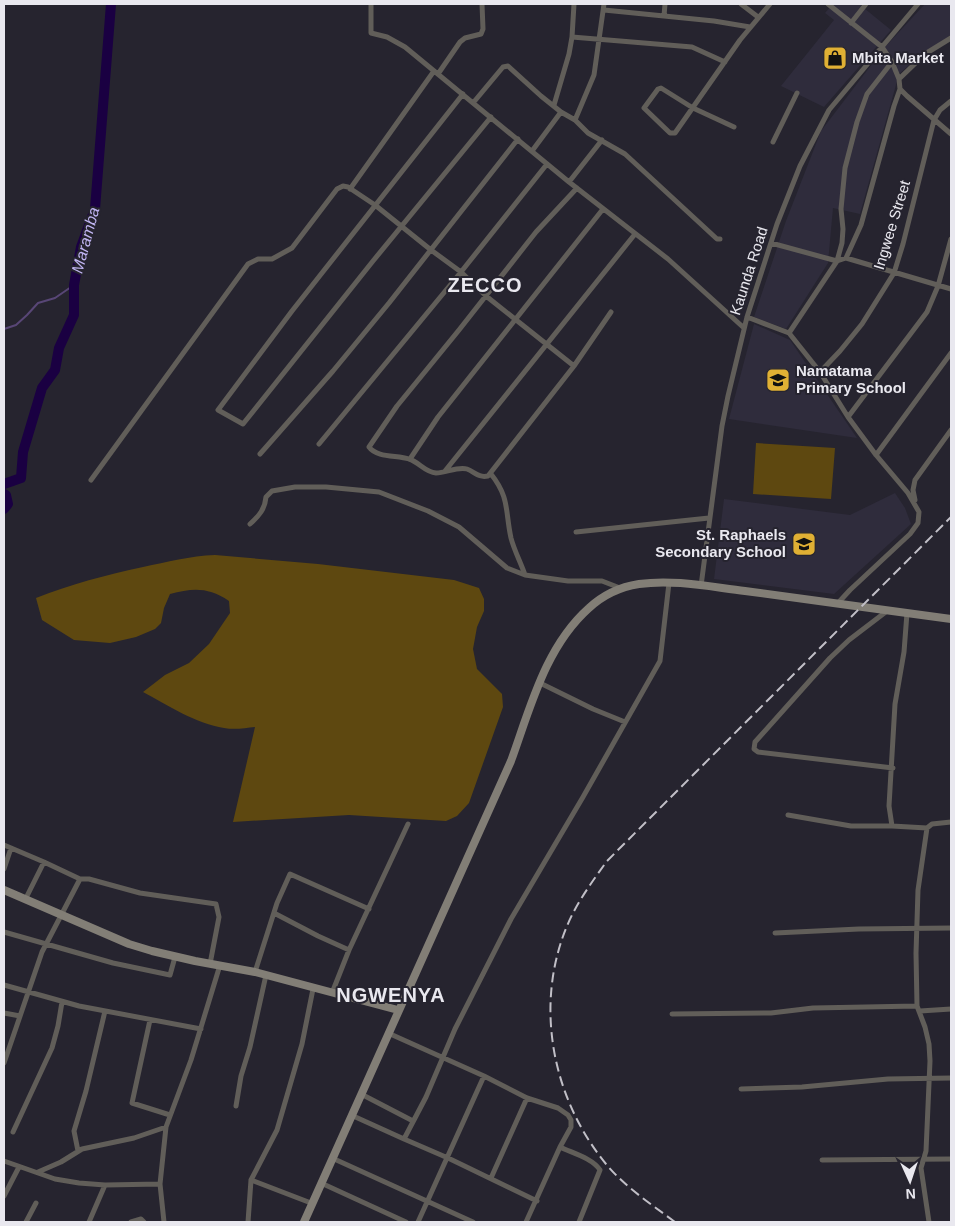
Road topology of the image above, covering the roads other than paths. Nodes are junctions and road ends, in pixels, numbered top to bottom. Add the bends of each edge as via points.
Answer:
1 (371, 4) edge
2 (482, 4) edge
3 (574, 4) edge
4 (665, 4) edge
5 (740, 4) edge
6 (770, 4) edge
7 (828, 4) edge
8 (866, 4) edge
9 (918, 4) edge
10 (604, 7) edge
11 (664, 16) junction
12 (758, 17) junction
13 (851, 23) junction
14 (750, 27) junction
15 (572, 37) junction
16 (951, 38) edge
17 (600, 39) junction
18 (882, 47) junction
19 (726, 62) junction
20 (892, 62) junction
21 (436, 72) junction
22 (899, 79) junction
23 (900, 89) junction
24 (797, 93) dead end
25 (463, 94) junction
26 (951, 101) edge
27 (473, 103) junction
28 (554, 105) junction
29 (694, 108) junction
30 (561, 112) junction
31 (491, 117) junction
32 (575, 120) junction
33 (934, 120) junction
34 (734, 128) dead end
35 (951, 134) edge
36 (518, 139) junction
37 (602, 140) junction
38 (773, 142) dead end
39 (532, 151) junction
40 (547, 164) junction
41 (569, 182) junction
42 (577, 188) junction
43 (350, 189) junction
44 (375, 205) junction
45 (603, 210) junction
46 (402, 226) junction
47 (635, 234) junction
48 (720, 239) dead end
49 (951, 239) edge
50 (771, 243) junction
51 (431, 250) junction
52 (846, 258) junction
53 (837, 261) junction
54 (460, 272) junction
55 (894, 273) junction
56 (938, 286) junction
57 (951, 289) edge
58 (486, 296) junction
59 (610, 312) dead end
60 (747, 317) junction
61 (515, 320) junction
62 (744, 328) junction
63 (789, 333) junction
64 (546, 344) junction
65 (951, 353) edge
66 (574, 366) junction
67 (820, 372) junction
68 (848, 417) junction
69 (951, 430) edge
70 (319, 444) dead end
71 (260, 454) dead end
72 (876, 455) junction
73 (410, 459) junction
74 (445, 471) junction
75 (491, 474) junction
76 (91, 480) dead end
77 (915, 503) junction
78 (709, 518) junction
79 (250, 524) dead end
80 (576, 532) dead end
81 (525, 576) junction
82 (669, 583) junction
83 (701, 586) junction
84 (620, 588) junction
85 (838, 603) junction
86 (887, 610) junction
87 (907, 613) junction
88 (951, 618) edge
89 (540, 683) junction
90 (625, 722) junction
91 (892, 768) junction
92 (788, 815) dead end
93 (951, 822) edge
94 (408, 824) dead end
95 (892, 826) junction
96 (927, 828) junction
97 (4, 845) edge
98 (11, 848) junction
99 (44, 862) junction
100 (4, 868) edge
101 (80, 879) junction
102 (4, 890) edge
103 (25, 900) junction
104 (368, 909) junction
105 (274, 913) junction
106 (61, 914) junction
107 (951, 928) edge
108 (916, 929) junction
109 (4, 932) edge
110 (775, 933) dead end
111 (46, 944) junction
112 (349, 950) junction
113 (174, 957) junction
114 (210, 964) junction
115 (220, 965) junction
116 (255, 972) junction
117 (266, 975) junction
118 (4, 985) edge
119 (313, 989) junction
120 (332, 992) junction
121 (28, 993) junction
122 (62, 1002) junction
123 (918, 1009) junction
124 (951, 1009) edge
125 (398, 1010) junction
126 (105, 1011) junction
127 (4, 1013) edge
128 (672, 1014) dead end
129 (20, 1016) junction
130 (150, 1020) junction
131 (202, 1029) junction
132 (387, 1033) junction
133 (443, 1057) junction
134 (4, 1063) edge
135 (484, 1076) junction
136 (951, 1078) edge
137 (929, 1079) junction
138 (741, 1089) dead end
139 (360, 1094) junction
140 (527, 1098) junction
141 (236, 1106) dead end
142 (170, 1115) junction
143 (351, 1115) junction
144 (412, 1121) junction
145 (166, 1127) junction
146 (13, 1132) dead end
147 (404, 1139) junction
148 (560, 1147) junction
149 (78, 1151) junction
150 (332, 1158) junction
151 (448, 1158) junction
152 (924, 1159) junction
153 (951, 1159) edge
154 (822, 1160) dead end
155 (4, 1161) edge
156 (19, 1167) junction
157 (38, 1172) junction
158 (491, 1178) junction
159 (250, 1180) junction
160 (321, 1183) junction
161 (160, 1184) junction
162 (105, 1185) junction
163 (4, 1196) edge
164 (537, 1201) junction
165 (428, 1202) junction
166 (36, 1203) dead end
167 (311, 1203) junction
168 (26, 1222) edge
169 (89, 1222) edge
170 (131, 1222) edge
171 (144, 1222) edge
172 (164, 1222) edge
173 (248, 1222) edge
174 (304, 1222) edge
175 (406, 1222) edge
176 (418, 1222) edge
177 (473, 1222) edge
178 (526, 1222) edge
179 (579, 1222) edge
180 (929, 1222) edge

1 - 21 street via 371,33 396,41
2 - 21 street via 482,32 460,42
3 - 15 street
4 - 11 street
5 - 12 street
6 - 12 street
7 - 13 street
8 - 13 street
9 - 18 street, Kaunda Road
10 - 11 street
10 - 17 street
11 - 14 street
12 - 14 street
13 - 18 street
14 - 19 street
15 - 17 street
15 - 28 street
16 - 22 street via 925,54
17 - 19 street via 692,47
17 - 32 street via 592,83
18 - 20 street
18 - 50 street, Kaunda Road via 829,110 800,166
19 - 29 street
20 - 22 street
20 - 53 street via 867,94 857,122 845,168 842,243
21 - 25 street
21 - 43 street
22 - 23 street
23 - 33 street
23 - 52 street via 861,225
24 - 38 street
25 - 27 street
25 - 44 street
26 - 33 street, Ingwee Street
27 - 28 street via 506,65
27 - 31 street
28 - 30 street
29 - 29 street via 660,88 644,108 672,134
29 - 34 street
30 - 32 street
30 - 39 street
31 - 36 street
31 - 46 street
32 - 37 street via 588,133
33 - 35 street
33 - 55 street, Ingwee Street
36 - 39 street
36 - 51 street
37 - 41 street
37 - 48 street via 625,154 686,212
39 - 40 street
40 - 41 street
40 - 54 street
41 - 42 street
42 - 45 street
42 - 58 street via 536,232
43 - 44 street
43 - 76 street via 345,186 337,189 287,251 272,259 258,259 248,264
44 - 46 street
44 - 46 street via 218,410 244,424
45 - 47 street
45 - 61 street
46 - 51 street
47 - 62 street via 668,259
47 - 64 street
49 - 56 street
50 - 53 street
50 - 60 street, Kaunda Road
51 - 54 street
51 - 71 street via 333,371
52 - 53 street
52 - 55 street
53 - 63 street
54 - 58 street
54 - 70 street
55 - 56 street
55 - 67 street, Ingwee Street via 862,324
56 - 57 street
56 - 68 street via 928,312
58 - 61 street
58 - 73 street via 370,444 371,450 378,453
59 - 66 street
60 - 62 street, Kaunda Road
60 - 63 street
61 - 64 street
61 - 73 street via 438,417
62 - 78 street, Kaunda Road via 722,426
63 - 67 street
64 - 66 street
64 - 74 street
65 - 72 street
66 - 75 street
67 - 68 street
68 - 72 street
69 - 77 street via 915,480
72 - 77 street
73 - 74 street via 436,473
74 - 75 street via 465,469 485,477
75 - 81 street via 507,504 511,538
77 - 85 street via 919,512 918,523 910,534
78 - 80 street
78 - 83 street, Kaunda Road
79 - 81 street via 272,491 326,487 379,492 459,527 507,568
81 - 84 street via 602,581
82 - 83 street
82 - 84 street
82 - 90 street via 660,661
83 - 85 street
84 - 89 street via 598,600 581,616 552,656
85 - 86 street
86 - 87 street
86 - 91 street via 830,658 755,742 754,749
87 - 88 street
87 - 91 street via 895,704
89 - 90 street
89 - 125 street via 511,762
90 - 133 street via 519,904
91 - 95 street via 889,806
92 - 95 street via 851,826
93 - 96 street via 932,824
94 - 104 street
95 - 96 street
96 - 108 street
97 - 98 street
98 - 99 street
98 - 100 street
99 - 101 street
99 - 103 street
101 - 106 street
101 - 114 street via 149,895 216,904 219,917
102 - 103 street
103 - 106 street
104 - 105 street via 290,874
104 - 112 street
105 - 112 street
105 - 116 street
106 - 111 street
106 - 113 street via 130,944
107 - 108 street
108 - 110 street
108 - 123 street
109 - 111 street
111 - 113 street via 118,964 170,974
111 - 121 street
112 - 120 street
113 - 114 street
114 - 115 street
115 - 116 street
115 - 131 street
116 - 117 street
117 - 119 street
117 - 141 street
118 - 121 street
119 - 120 street
119 - 159 street via 302,1044 277,1130
120 - 125 street
121 - 122 street
121 - 129 street
122 - 126 street
122 - 146 street via 52,1048
123 - 124 street
123 - 128 street via 813,1008 772,1013
123 - 137 street via 929,1044
125 - 132 street
126 - 130 street
126 - 149 street via 74,1131
127 - 129 street
129 - 134 street
130 - 131 street
130 - 142 street via 132,1103
131 - 142 street
132 - 133 street
132 - 139 street
133 - 135 street
133 - 144 street
135 - 140 street
135 - 151 street
136 - 137 street
137 - 138 street
137 - 152 street
139 - 143 street
139 - 144 street
140 - 148 street via 558,1108 568,1115 571,1127
140 - 158 street
142 - 145 street
143 - 147 street
143 - 150 street
144 - 147 street
145 - 149 street
145 - 161 street
147 - 151 street
148 - 164 street
148 - 179 street via 600,1170
149 - 157 street
150 - 160 street
150 - 165 street
151 - 158 street
151 - 165 street
152 - 153 street
152 - 154 street
152 - 180 street via 921,1168
155 - 156 street
156 - 157 street
156 - 163 street
157 - 162 street via 62,1180
158 - 164 street
159 - 167 street
159 - 173 street
160 - 167 street
160 - 175 street
161 - 162 street
161 - 172 street
162 - 169 street
164 - 178 street
165 - 176 street
165 - 177 street
166 - 168 street
167 - 174 street
170 - 171 street via 141,1219

